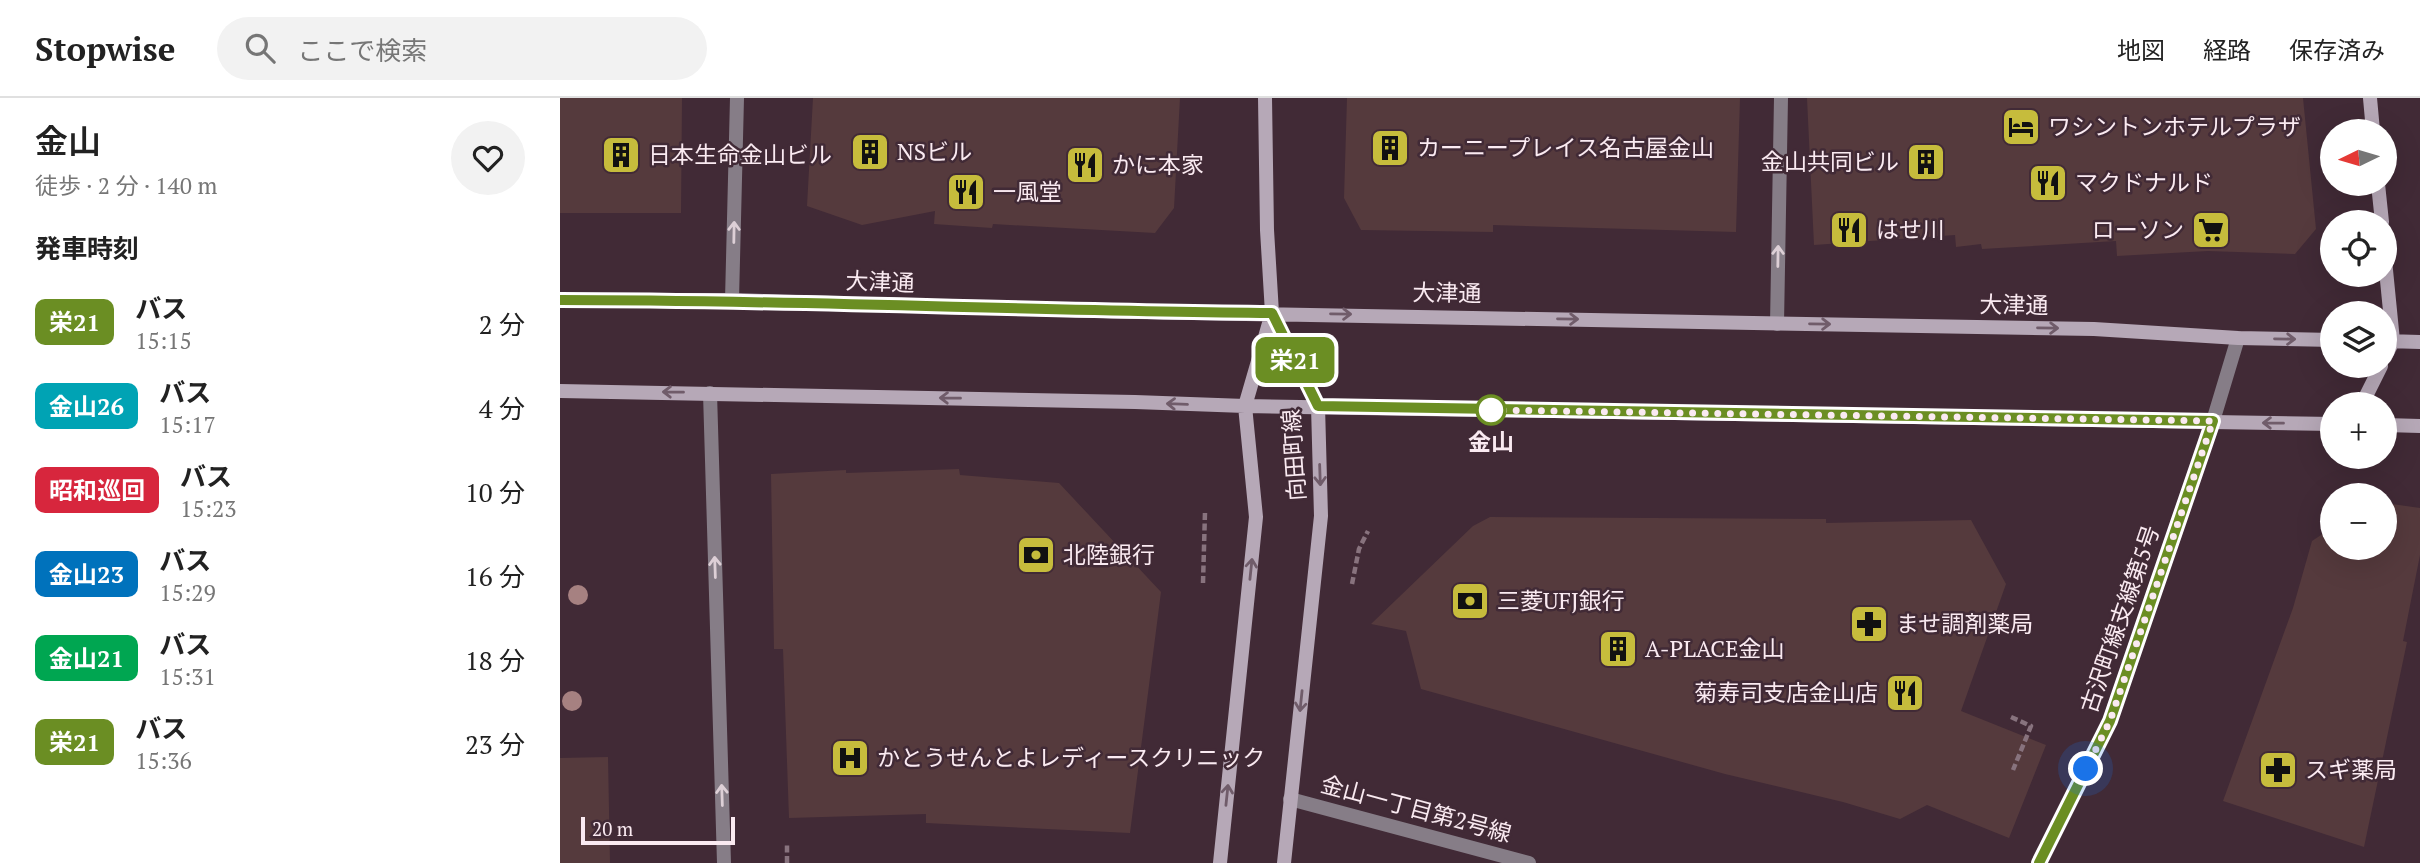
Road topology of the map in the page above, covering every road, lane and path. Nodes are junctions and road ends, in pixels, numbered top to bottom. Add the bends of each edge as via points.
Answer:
1 (737, 98) edge
2 (1265, 98) edge
3 (1781, 98) edge
4 (2370, 98) edge
5 (2372, 119) edge
6 (560, 300) edge
7 (732, 300) junction
8 (1272, 313) junction
9 (1777, 324) junction
10 (2238, 338) junction
11 (2320, 340) edge
12 (2397, 341) edge
13 (2420, 342) edge
14 (560, 391) edge
15 (710, 393) junction
16 (1245, 406) junction
17 (1318, 406) junction
18 (2213, 421) junction
19 (2320, 424) edge
20 (2397, 425) edge
21 (2420, 426) edge
22 (1205, 512) dead end
23 (1368, 530) dead end
24 (1203, 583) dead end
25 (1352, 584) dead end
26 (2011, 717) dead end
27 (2013, 770) dead end
28 (1290, 799) junction
29 (787, 844) dead end
30 (724, 863) edge
31 (787, 863) edge
32 (1220, 863) edge
33 (1284, 863) edge
34 (1529, 863) edge
35 (2039, 863) edge

7 -> 1 street
2 - 8 street
9 -> 3 street
4 - 5 street
6 - 7 street, 大津通
7 - 8 street, 大津通
8 -> 9 street, 大津通
8 - 16 street, 向田町線
8 - 17 street, 向田町線
9 -> 10 street, 大津通 via 2094,328
10 -> 11 street, 大津通
10 - 18 street, 古沢町線支線第5号
12 - 13 street
15 -> 14 street
16 -> 15 street
30 -> 15 street
16 - 17 street
32 -> 16 street, 向田町線 via 1256,517
17 - 18 street
17 -> 28 street, 向田町線 via 1321,516
19 -> 18 street
18 - 35 street, 古沢町線支線第5号 via 2110,721
20 - 21 street
22 - 24 path
23 - 25 path
26 - 27 path via 2031,726
28 - 33 street, 向田町線
28 - 34 street, 金山一丁目第2号線
29 - 31 path

